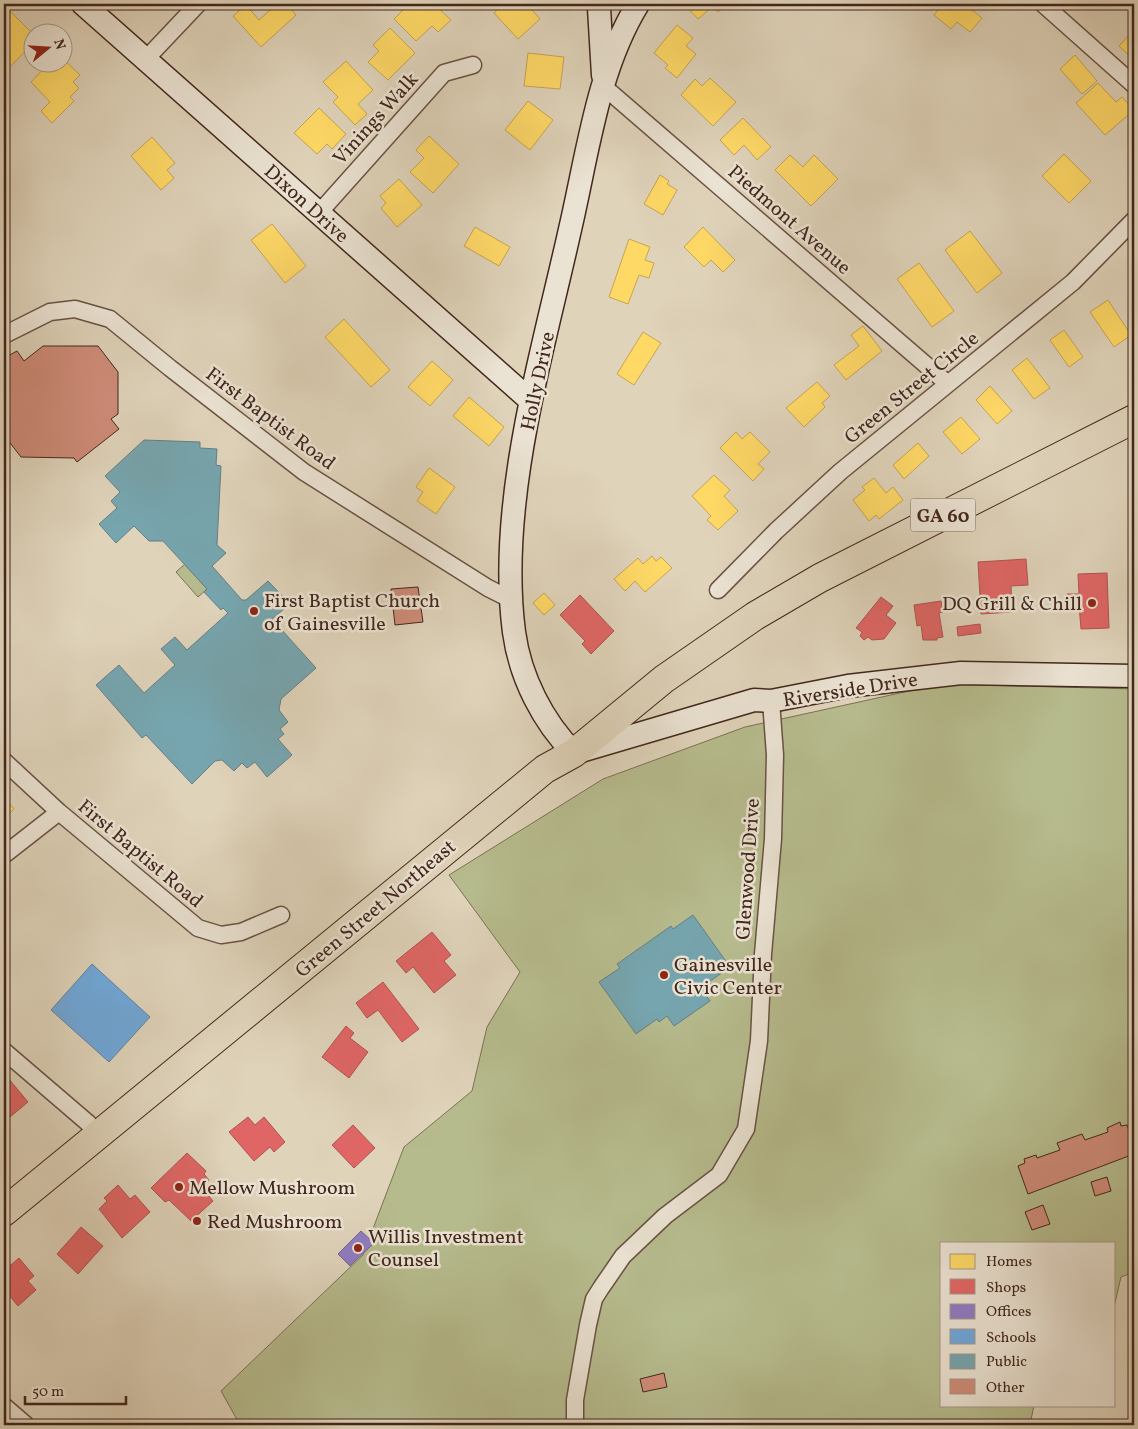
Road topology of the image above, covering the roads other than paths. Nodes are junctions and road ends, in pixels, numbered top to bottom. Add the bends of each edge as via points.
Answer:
1 (83, 4) edge
2 (198, 4) edge
3 (638, 4) edge
4 (1043, 4) edge
5 (599, 6) edge
6 (623, 28) junction
7 (146, 60) junction
8 (473, 65) dead end
9 (1134, 85) edge
10 (604, 86) junction
11 (318, 214) junction
12 (1134, 220) edge
13 (4, 335) edge
14 (948, 384) junction
15 (531, 402) junction
16 (1134, 419) edge
17 (718, 590) dead end
18 (512, 600) junction
19 (1134, 676) edge
20 (770, 701) junction
21 (574, 754) junction
22 (4, 761) edge
23 (59, 812) junction
24 (4, 855) edge
25 (281, 915) dead end
26 (4, 1051) edge
27 (98, 1136) junction
28 (4, 1212) edge
29 (4, 1406) edge
30 (26, 1425) edge
31 (575, 1425) edge

1 - 7 street, Dixon Drive
2 - 7 street
3 - 6 street, Holly Drive
4 - 9 street
5 - 6 street via 603,14
5 - 10 street
6 - 10 street, Holly Drive
7 - 11 street, Dixon Drive
8 - 11 street, Vinings Walk via 444,73
10 - 14 street, Piedmont Avenue
10 - 15 street, Holly Drive
11 - 15 street, Dixon Drive
12 - 14 street, Green Street Circle via 1073,282
13 - 18 street, First Baptist Road via 50,312 75,309 110,318 304,472
14 - 17 street, Green Street Circle via 840,472
15 - 18 street, Holly Drive via 518,481 511,556
16 - 21 highway, Green Street Northeast / GA 60 via 820,578 755,616 664,679
18 - 21 street, Holly Drive via 516,642 527,679 556,735
19 - 20 street, Riverside Drive via 961,673 848,686
20 - 21 street, Riverside Drive via 754,700 723,707
20 - 31 street, Glenwood Drive via 775,755 773,839 759,1041 746,1129 719,1175 665,1216 623,1256 594,1299 575,1400
21 - 27 highway, Green Street Northeast via 545,769
22 - 23 street, First Baptist Road
23 - 24 street
23 - 25 street, First Baptist Road via 198,928 222,935 241,932
26 - 27 street via 88,1123
27 - 28 highway, Green Street Northeast
29 - 30 street

